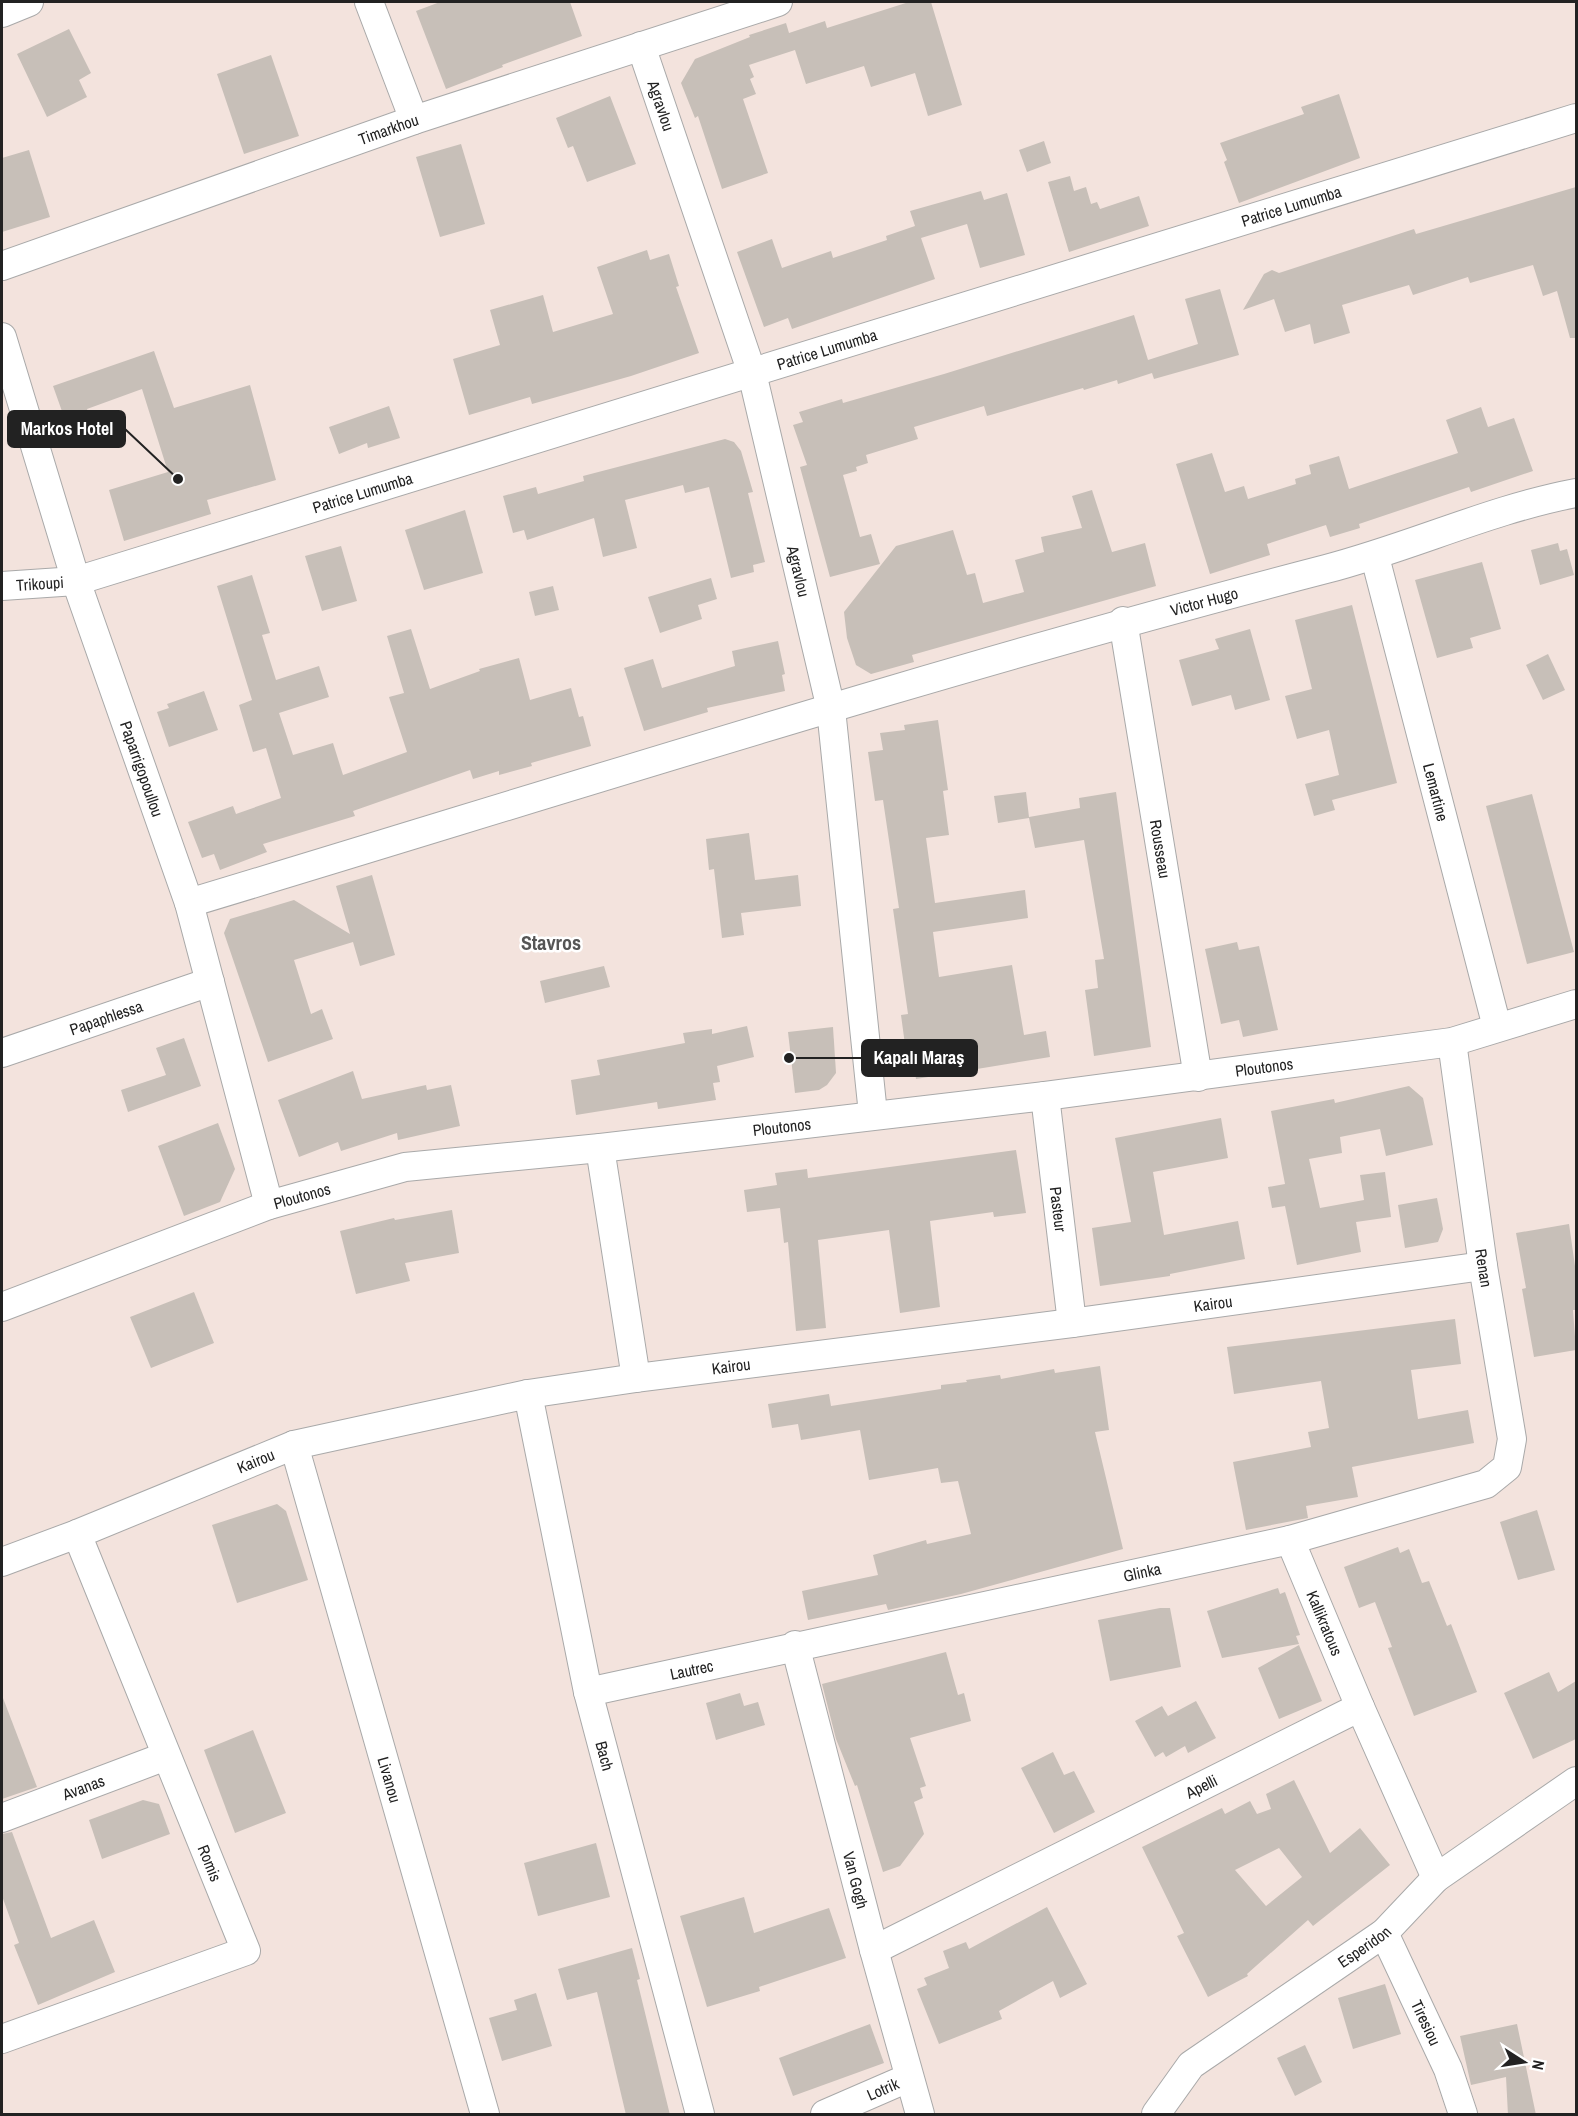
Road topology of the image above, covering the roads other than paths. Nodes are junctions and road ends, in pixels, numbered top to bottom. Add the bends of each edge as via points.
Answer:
1 (29, 2) edge
2 (369, 2) edge
3 (778, 2) edge
4 (2, 13) edge
5 (641, 46) junction
6 (1576, 118) edge
7 (414, 120) junction
8 (2, 266) edge
9 (2, 337) edge
10 (753, 373) junction
11 (1576, 493) edge
12 (1375, 557) junction
13 (76, 581) junction
14 (2, 586) edge
15 (1123, 621) junction
16 (831, 709) junction
17 (189, 903) junction
18 (210, 982) junction
19 (1576, 1004) edge
20 (1497, 1027) junction
21 (1452, 1042) junction
22 (2, 1053) edge
23 (1198, 1077) junction
24 (1046, 1096) junction
25 (873, 1114) junction
26 (600, 1148) junction
27 (269, 1204) junction
28 (1483, 1266) junction
29 (2, 1307) edge
30 (1072, 1323) junction
31 (636, 1378) junction
32 (528, 1394) junction
33 (294, 1445) junction
34 (1486, 1484) joint
35 (77, 1534) junction
36 (1290, 1540) junction
37 (2, 1562) edge
38 (795, 1645) junction
39 (588, 1692) junction
40 (1360, 1707) junction
41 (166, 1756) junction
42 (1576, 1781) edge
43 (2, 1818) edge
44 (1436, 1878) junction
45 (1384, 1933) junction
46 (874, 1950) junction
47 (2, 2039) edge
48 (908, 2078) junction
49 (486, 2115) edge
50 (700, 2115) edge
51 (825, 2115) edge
52 (920, 2115) edge
53 (1156, 2115) edge
54 (1463, 2115) edge

1 - 4 street
2 - 7 street
3 - 5 street, Timarkhou
5 - 7 street, Timarkhou
5 - 10 street, Agravlou
6 - 10 street, Patrice Lumumba
7 - 8 street, Timarkhou
9 - 13 street, Paparrigopoullou
10 - 13 street, Patrice Lumumba
10 - 16 street, Agravlou
11 - 12 street, Victor Hugo via 1532,501
12 - 15 street, Victor Hugo
12 - 20 street, Lemartine
13 - 14 street, Trikoupi
13 - 17 street, Paparrigopoullou
15 - 16 street, Victor Hugo
15 - 23 street, Rousseau
16 - 17 street, Victor Hugo
16 - 25 street, Agravlou
17 - 18 street, Paparrigopoullou
18 - 22 street, Papaphlessa
18 - 27 street, Paparrigopoullou
19 - 20 street, Ploutonos
20 - 21 street, Ploutonos
21 - 23 street, Ploutonos
21 - 28 street, Renan
23 - 24 street, Ploutonos
24 - 25 street, Ploutonos
24 - 30 street, Pasteur
25 - 26 street, Ploutonos
26 - 27 street, Ploutonos via 405,1167
26 - 31 street
27 - 29 street, Ploutonos
28 - 30 street, Kairou
28 - 34 street, Renan via 1512,1439 1507,1467
30 - 31 street, Kairou
31 - 32 street, Kairou
32 - 33 street, Kairou
32 - 39 street, Bach
33 - 35 street, Kairou
33 - 49 street, Livanou
34 - 36 street, Glinka
35 - 37 street, Kairou
35 - 41 street, Romis
36 - 38 street, Glinka
36 - 40 street, Kallikratous
38 - 39 street, Lautrec
38 - 46 street, Van Gogh
39 - 50 street, Bach
40 - 44 street
40 - 46 street, Apelli
41 - 43 street, Avanas
41 - 47 street, Romis via 246,1951
42 - 44 street, Esperidon
44 - 45 street, Esperidon
45 - 53 street, Esperidon via 1191,2065
45 - 54 street, Tiresiou via 1448,2069
46 - 48 street, Van Gogh
48 - 51 street, Lotrik
48 - 52 street, Van Gogh

